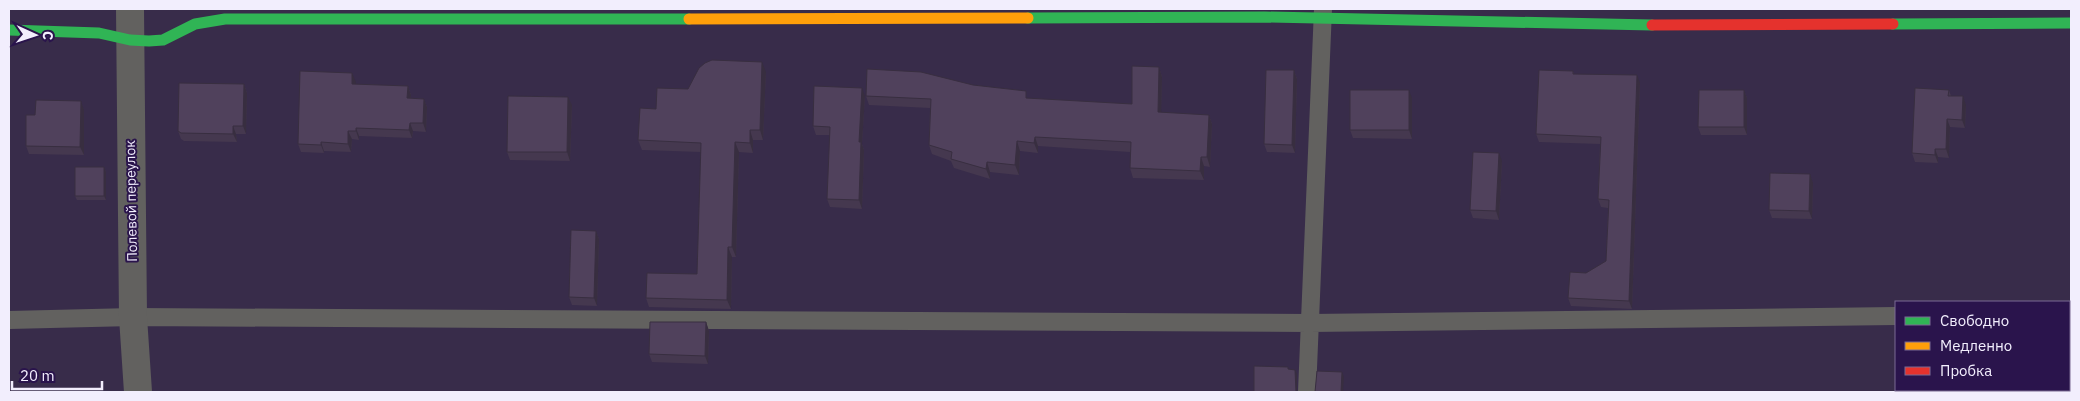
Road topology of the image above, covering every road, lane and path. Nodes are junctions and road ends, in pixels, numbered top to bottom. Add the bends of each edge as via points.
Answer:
1 (130, 9) edge
2 (1323, 14) edge
3 (2071, 24) edge
4 (9, 30) edge
5 (130, 40) junction
6 (1895, 316) edge
7 (134, 318) junction
8 (9, 320) edge
9 (1310, 322) junction
10 (138, 392) edge
11 (1307, 392) edge

1 - 5 street, Полевой переулок
2 - 3 street via 1610,25
2 - 5 street via 1265,17 236,18 195,24 164,40
2 - 9 lane
4 - 5 street via 92,32
5 - 7 street, Полевой переулок
6 - 9 lane
7 - 8 lane
7 - 9 lane
7 - 10 street, Полевой переулок
9 - 11 lane

